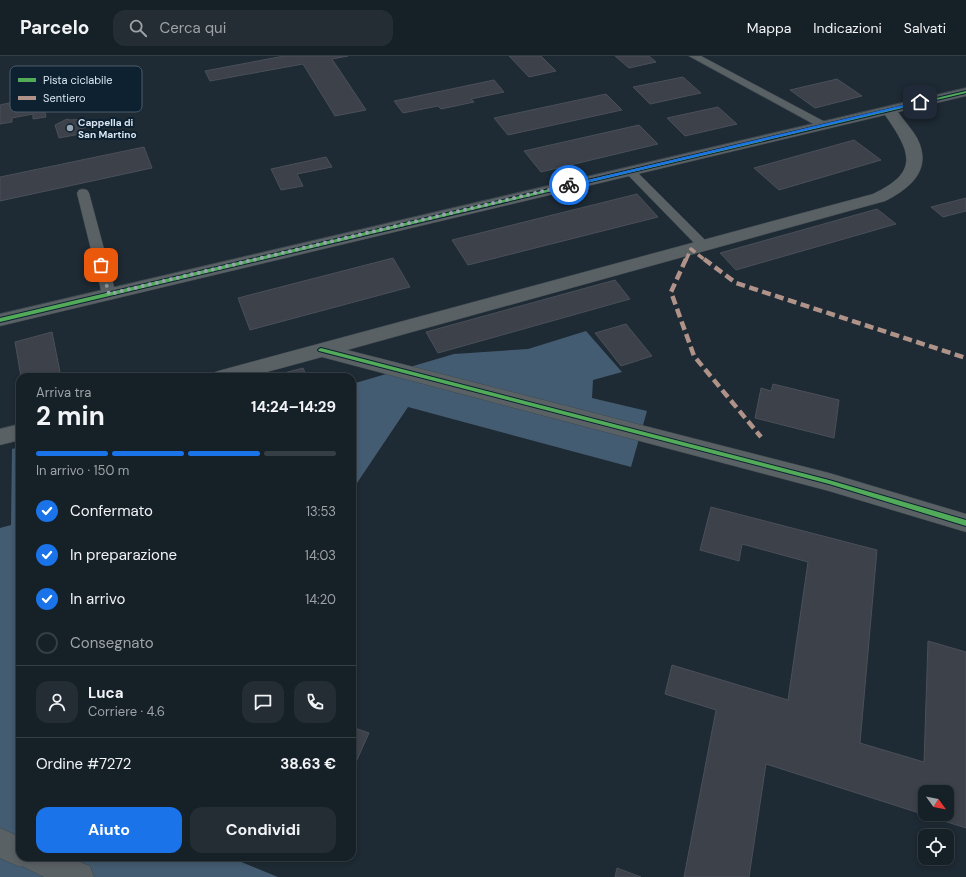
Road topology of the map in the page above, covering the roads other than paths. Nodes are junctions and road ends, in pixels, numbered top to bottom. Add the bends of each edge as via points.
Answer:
1 (694, 56) edge
2 (966, 92) edge
3 (889, 110) junction
4 (823, 125) junction
5 (630, 171) junction
6 (83, 193) dead end
7 (704, 246) junction
8 (109, 294) junction
9 (0, 320) edge
10 (321, 350) junction
11 (237, 373) edge
12 (16, 433) edge
13 (0, 438) edge
14 (966, 523) edge
15 (0, 843) edge
16 (16, 850) edge
17 (42, 861) edge
18 (79, 877) edge

1 - 4 lane
2 - 3 street
3 - 4 street
3 - 7 street via 909,137 915,159 910,174 898,188 868,202
4 - 5 street
5 - 7 lane
5 - 8 street
6 - 8 lane
7 - 10 street
8 - 9 street
10 - 11 street
10 - 14 street via 829,482
12 - 13 street
15 - 16 street
17 - 18 street

